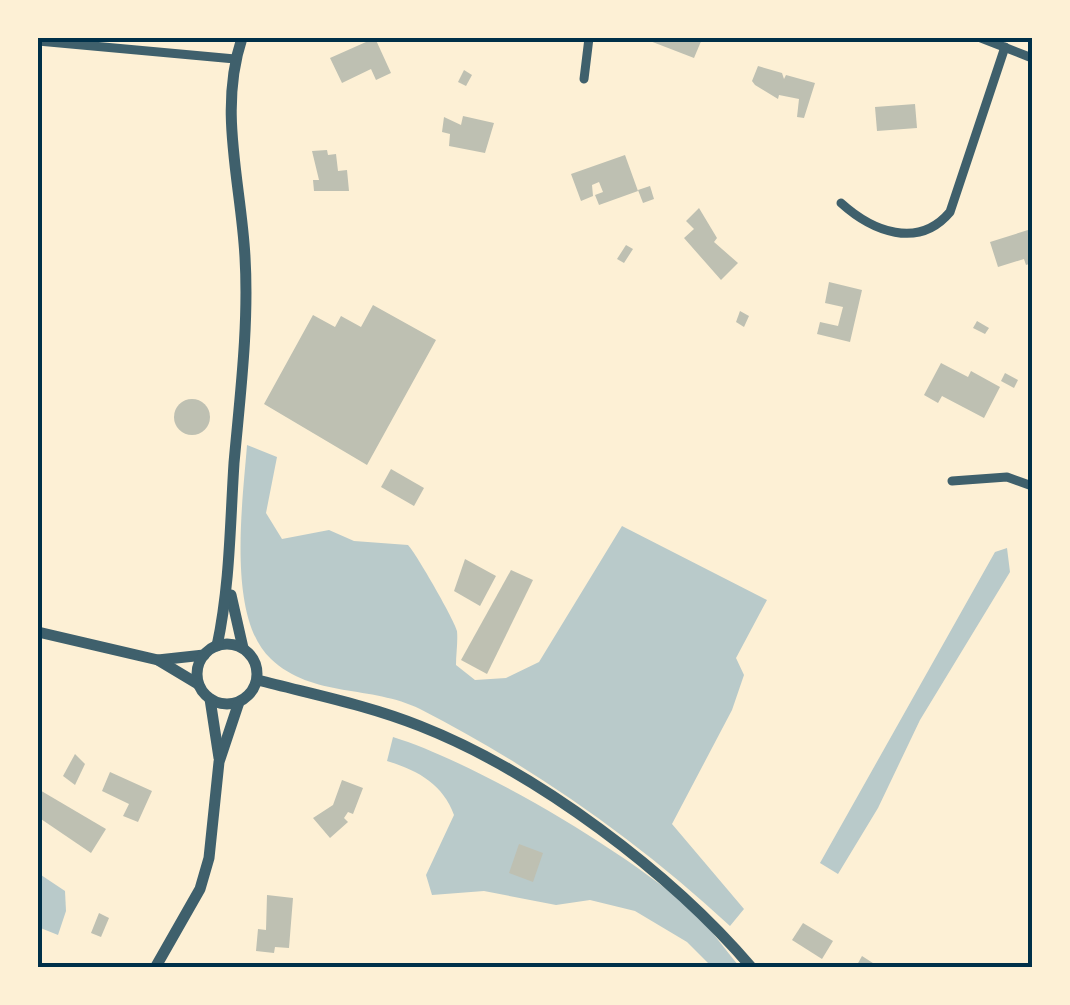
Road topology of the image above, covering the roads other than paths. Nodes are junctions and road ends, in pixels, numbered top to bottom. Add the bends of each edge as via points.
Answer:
1 (242, 38) edge
2 (589, 38) edge
3 (981, 38) edge
4 (38, 41) edge
5 (1006, 47) junction
6 (1032, 58) edge
7 (235, 59) junction
8 (584, 79) dead end
9 (841, 202) dead end
10 (952, 482) dead end
11 (1032, 486) edge
12 (230, 586) junction
13 (38, 632) edge
14 (217, 646) junction
15 (243, 648) junction
16 (204, 655) junction
17 (158, 660) junction
18 (258, 680) junction
19 (198, 684) junction
20 (210, 700) junction
21 (239, 702) junction
22 (219, 762) junction
23 (155, 968) edge
24 (752, 968) edge

1 - 7 street
2 - 8 street
3 - 5 street
4 - 7 street
5 - 6 street
5 - 9 street via 950,212 939,225 888,232 865,224
7 - 12 street via 231,140 246,261
10 - 11 street via 1007,477
12 - 14 street
12 - 15 street
13 - 17 street
14 - 15 street
14 - 16 street
15 - 18 street
16 - 17 street
16 - 19 street
17 - 19 street
18 - 21 street
18 - 24 street via 378,712 473,751 673,885
19 - 20 street
20 - 21 street
20 - 22 street
21 - 22 street
22 - 23 street via 210,858

